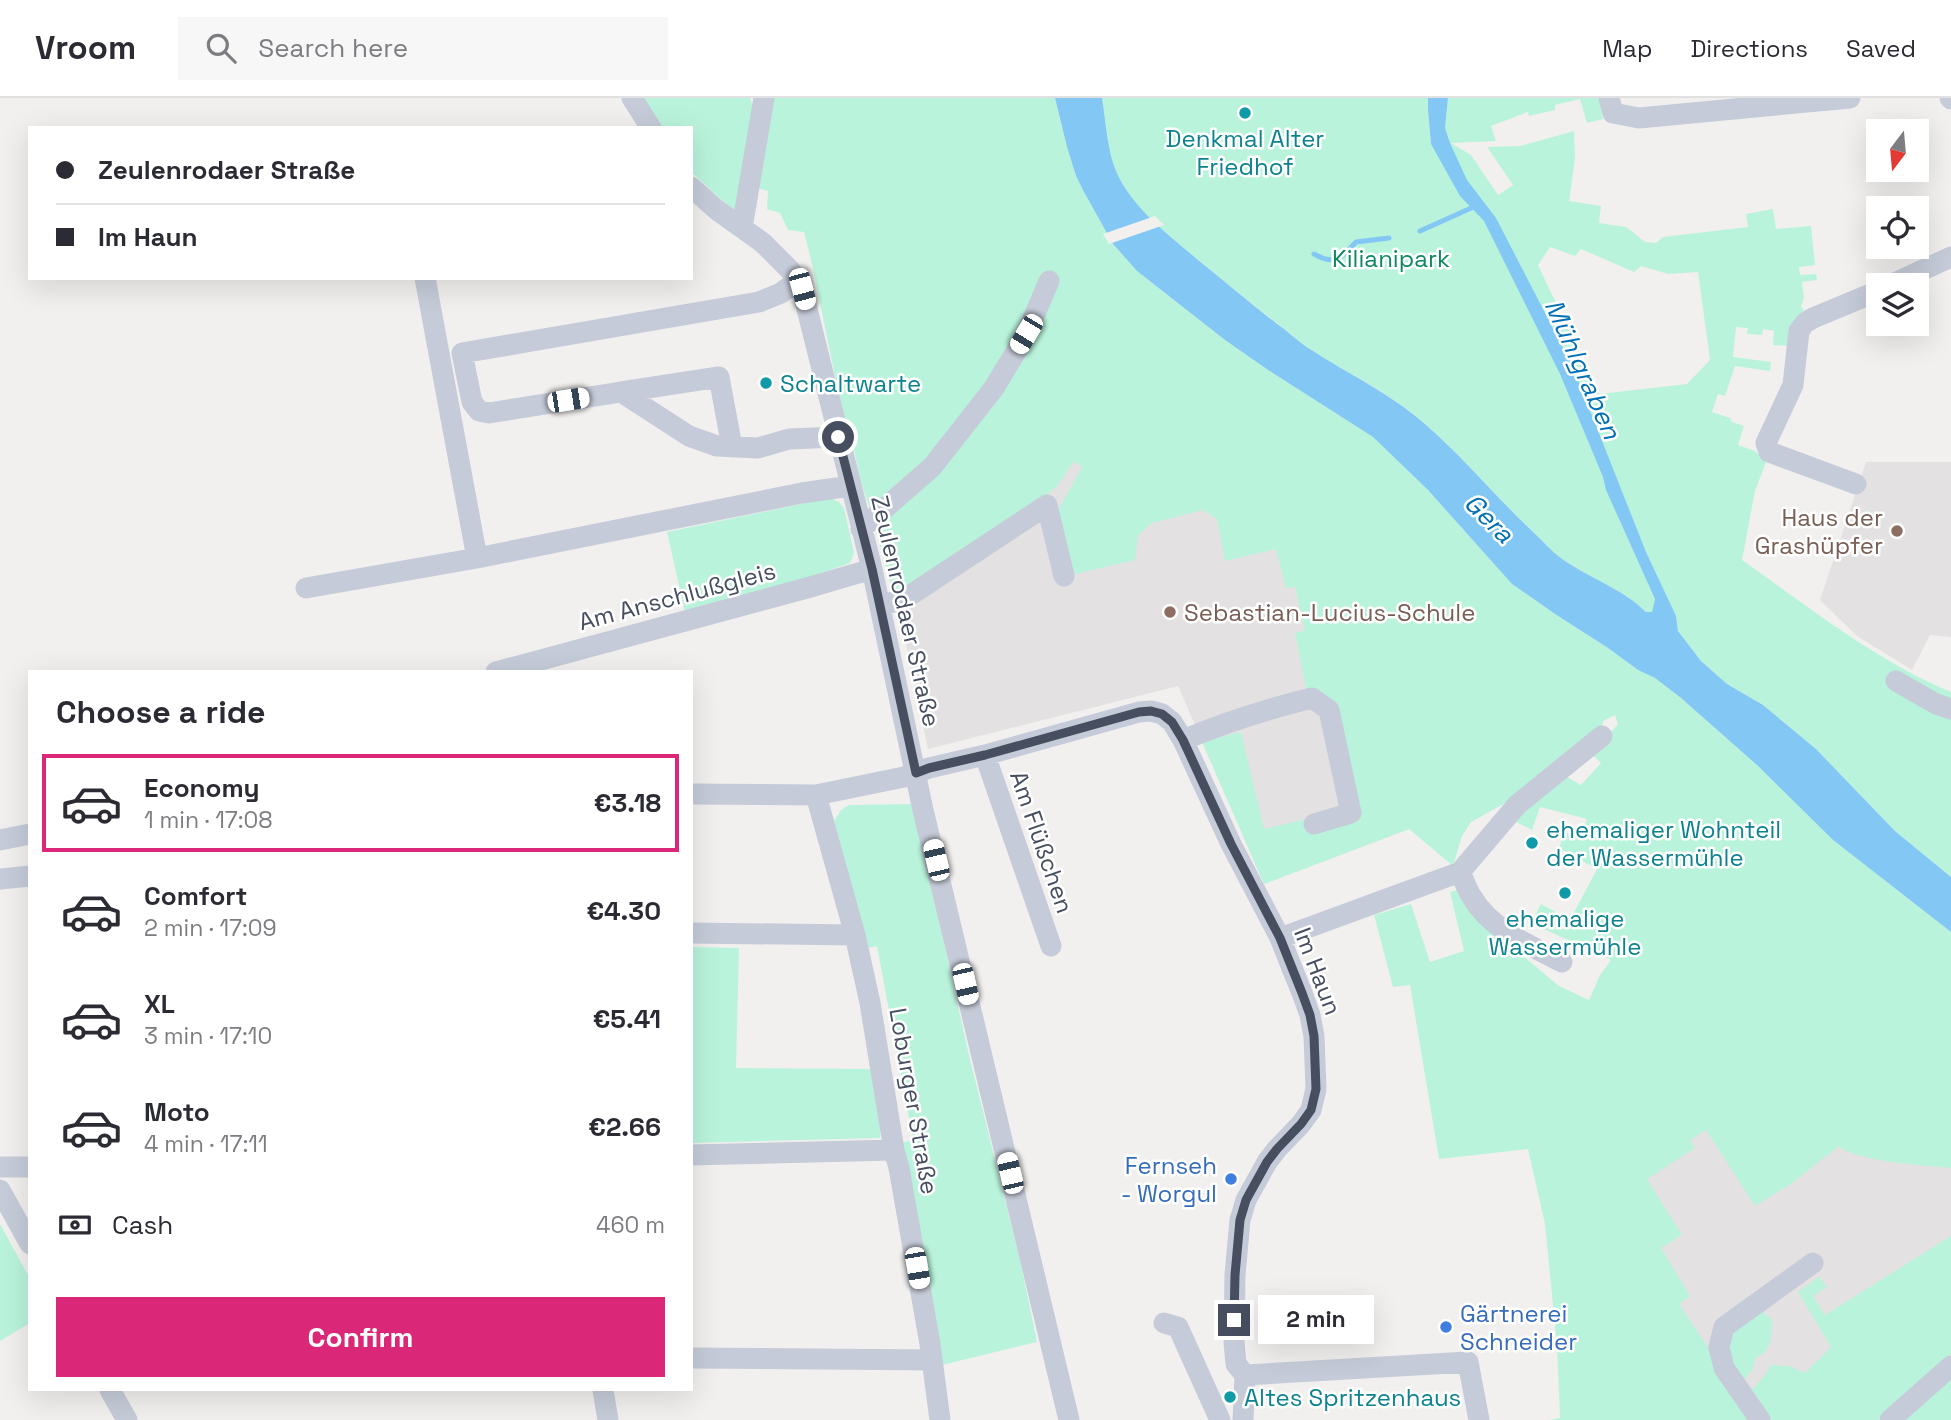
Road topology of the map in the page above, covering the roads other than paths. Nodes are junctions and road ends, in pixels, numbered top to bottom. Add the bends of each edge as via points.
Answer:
1 (632, 98) edge
2 (1609, 98) edge
3 (1685, 98) edge
4 (1850, 98) edge
5 (762, 99) edge
6 (1726, 111) junction
7 (650, 126) edge
8 (693, 189) edge
9 (742, 228) junction
10 (1951, 257) edge
11 (1918, 273) edge
12 (425, 280) edge
13 (797, 281) junction
14 (1049, 281) dead end
15 (1866, 296) edge
16 (621, 392) junction
17 (838, 437) junction
18 (732, 447) junction
19 (1856, 484) dead end
20 (850, 486) junction
21 (861, 529) junction
22 (477, 558) junction
23 (872, 569) junction
24 (1064, 576) dead end
25 (306, 588) dead end
26 (880, 606) junction
27 (503, 670) edge
28 (1896, 681) dead end
29 (1951, 709) edge
30 (1162, 714) joint
31 (1602, 736) dead end
32 (1183, 740) junction
33 (985, 755) junction
34 (916, 773) junction
35 (693, 794) edge
36 (816, 795) junction
37 (1314, 824) dead end
38 (28, 834) edge
39 (0, 840) edge
40 (1460, 872) junction
41 (28, 876) edge
42 (0, 879) edge
43 (693, 933) edge
44 (855, 935) junction
45 (1280, 938) junction
46 (1051, 946) dead end
47 (1562, 962) dead end
48 (894, 1150) junction
49 (693, 1155) edge
50 (0, 1167) edge
51 (28, 1167) edge
52 (0, 1189) edge
53 (28, 1240) edge
54 (1813, 1263) dead end
55 (1164, 1323) dead end
56 (693, 1358) edge
57 (932, 1360) junction
58 (1951, 1366) edge
59 (1245, 1375) junction
60 (111, 1391) edge
61 (603, 1391) edge
62 (127, 1420) edge
63 (608, 1420) edge
64 (940, 1420) edge
65 (1069, 1420) edge
66 (1220, 1420) edge
67 (1243, 1420) edge
68 (1479, 1420) edge
69 (1760, 1420) edge
70 (1890, 1420) edge

1 - 7 street
2 - 6 street via 1613,113 1639,118
3 - 6 street
4 - 6 street
5 - 9 street
8 - 9 street, Zeulenrodaer Straße
9 - 13 street, Zeulenrodaer Straße via 763,243
10 - 11 street
12 - 22 street
13 - 16 street via 759,302 462,353 472,402 479,411
13 - 17 street, Zeulenrodaer Straße
14 - 21 street via 1026,334 994,388 932,467
15 - 19 street via 1813,318 1799,331 1793,385 1766,443 1769,452
16 - 18 street via 689,436
16 - 18 street via 719,377
17 - 18 street
17 - 20 street, Zeulenrodaer Straße
20 - 21 street, Zeulenrodaer Straße
20 - 22 street
21 - 23 street, Zeulenrodaer Straße
22 - 25 street
23 - 26 street, Zeulenrodaer Straße
23 - 27 street, Am Anschlußgleis
24 - 26 street via 1047,505 906,598
26 - 34 street, Zeulenrodaer Straße
28 - 29 street
30 - 32 street, Im Haun
30 - 33 street, Am Flüßchen via 1139,712
31 - 40 street via 1517,805
32 - 37 street via 1312,698 1329,709 1351,813
32 - 45 street, Im Haun
33 - 34 street, Am Flüßchen
33 - 46 street, Am Flüßchen
34 - 36 street, Am Flüßchen
34 - 65 street, Zeulenrodaer Straße
35 - 36 street, Am Flüßchen
36 - 44 street, Loburger Straße
38 - 39 street
40 - 45 street
40 - 47 street via 1472,899 1493,922
41 - 42 street
43 - 44 street
44 - 48 street, Loburger Straße
45 - 59 street, Im Haun via 1310,1015 1316,1089 1311,1110 1267,1162 1240,1220 1234,1342 1236,1364
48 - 49 street
48 - 57 street, Loburger Straße
50 - 51 street
52 - 53 street
54 - 69 street via 1724,1327 1719,1347 1724,1368
55 - 66 street via 1178,1327
56 - 57 street
57 - 64 street, Loburger Straße
58 - 70 street
59 - 67 street
59 - 68 street via 1468,1362
60 - 62 street
61 - 63 street

